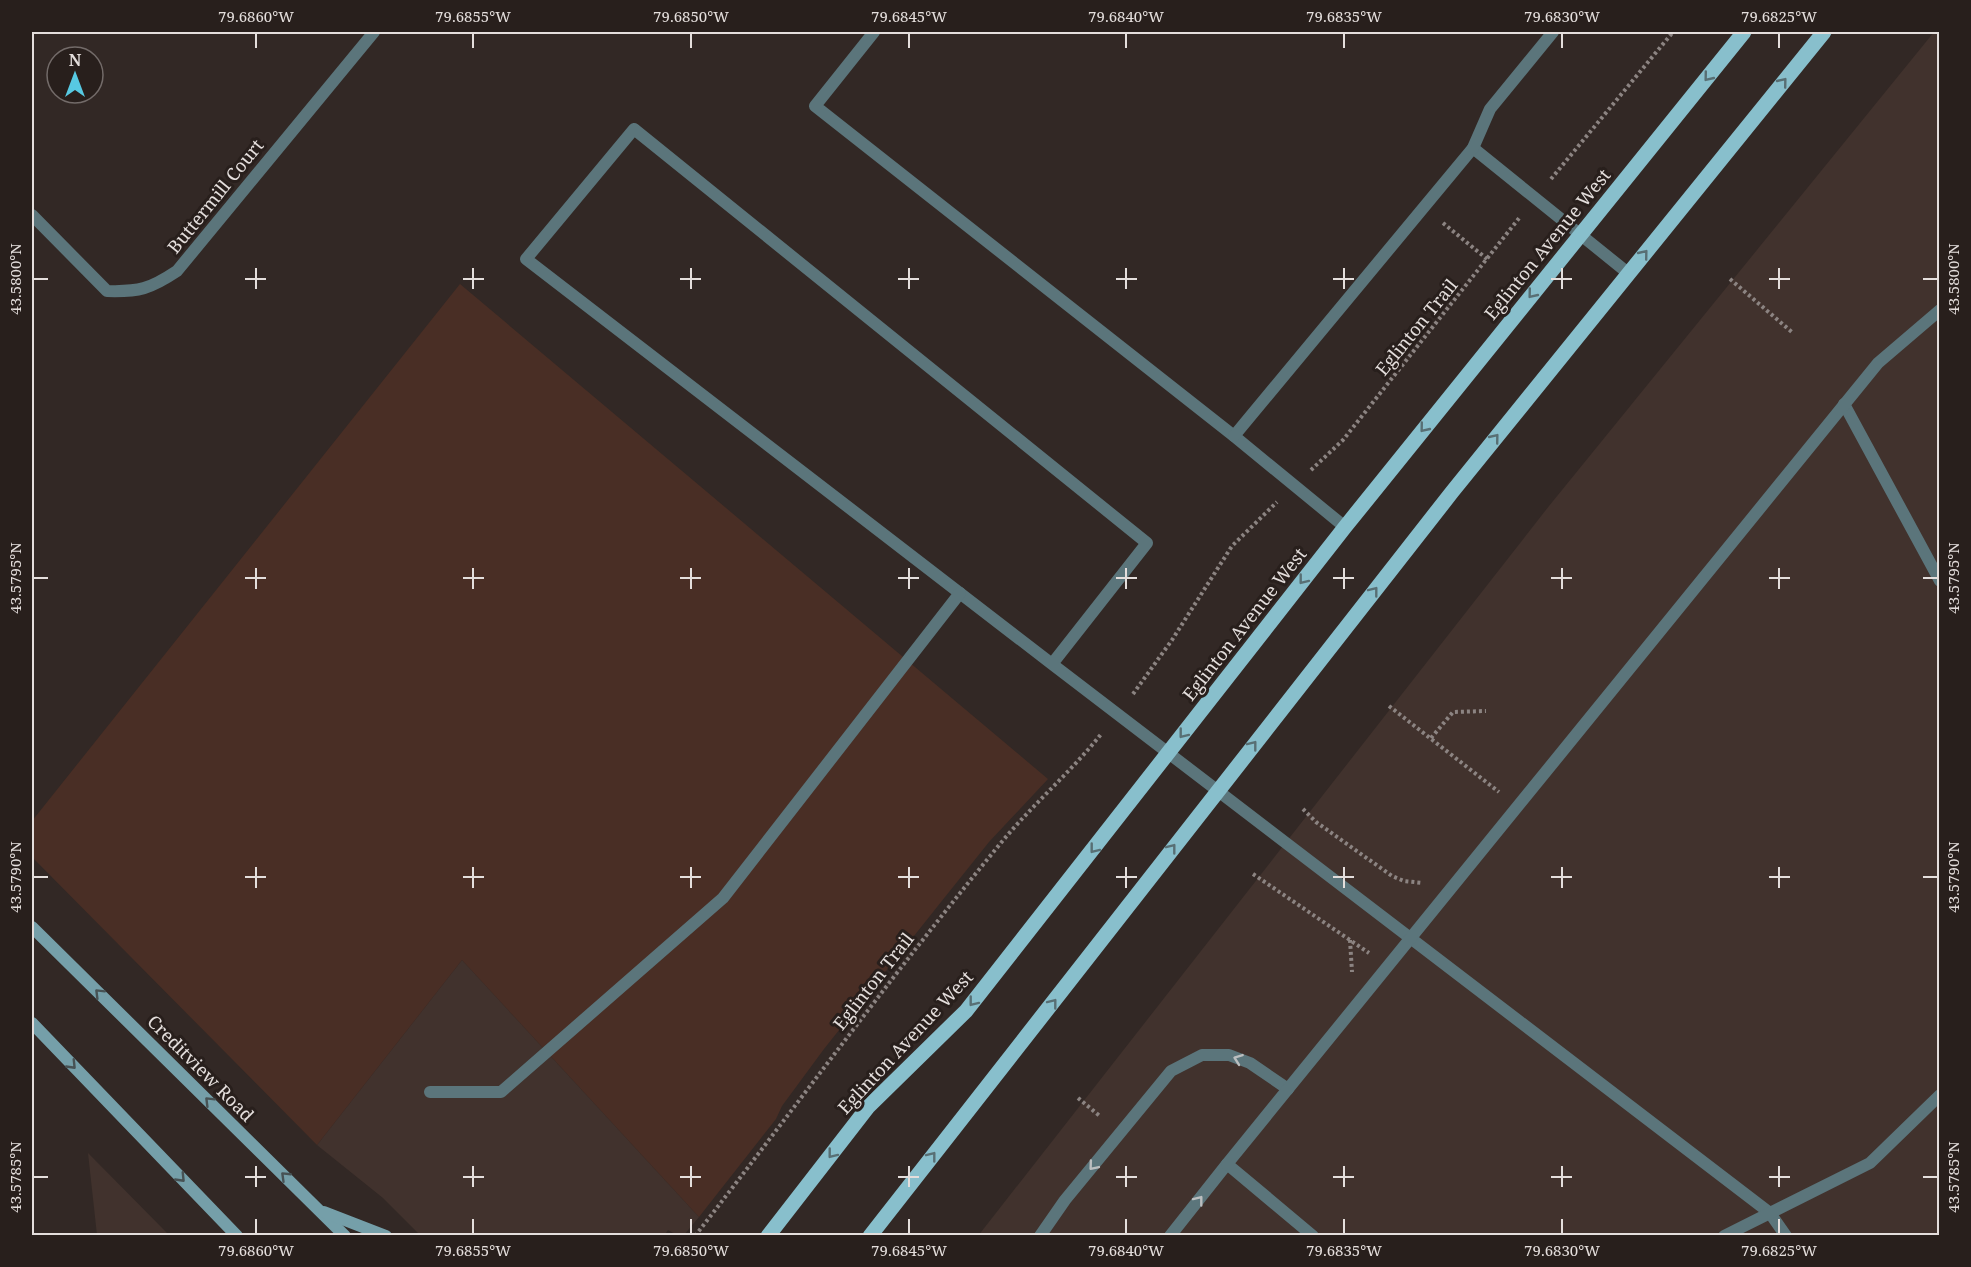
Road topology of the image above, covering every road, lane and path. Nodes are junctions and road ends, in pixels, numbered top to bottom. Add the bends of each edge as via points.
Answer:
1 (374, 32) edge
2 (874, 32) edge
3 (1553, 32) edge
4 (1673, 32) edge
5 (1744, 32) edge
6 (1824, 32) edge
7 (1473, 148) junction
8 (1562, 165) dead end
9 (1424, 207) junction
10 (32, 215) edge
11 (1510, 230) dead end
12 (1580, 234) junction
13 (1487, 259) junction
14 (1628, 273) junction
15 (1730, 279) dead end
16 (1940, 310) edge
17 (1793, 333) dead end
18 (1844, 404) junction
19 (1234, 436) junction
20 (1343, 440) dead end
21 (1260, 518) dead end
22 (1345, 526) junction
23 (1940, 581) edge
24 (960, 593) junction
25 (1052, 664) junction
26 (1145, 678) dead end
27 (1389, 706) dead end
28 (1486, 711) dead end
29 (1431, 738) junction
30 (1168, 753) junction
31 (1085, 754) dead end
32 (1217, 791) junction
33 (1506, 797) dead end
34 (1304, 809) dead end
35 (1253, 874) dead end
36 (1427, 882) dead end
37 (32, 927) edge
38 (1410, 938) junction
39 (1388, 965) junction
40 (32, 1023) edge
41 (1288, 1089) junction
42 (430, 1092) dead end
43 (1940, 1095) edge
44 (1227, 1164) junction
45 (320, 1210) junction
46 (1770, 1213) junction
47 (237, 1236) edge
48 (345, 1236) edge
49 (386, 1236) edge
50 (695, 1236) edge
51 (768, 1236) edge
52 (870, 1236) edge
53 (1040, 1236) edge
54 (1170, 1236) edge
55 (1313, 1236) edge
56 (1724, 1236) edge
57 (1786, 1236) edge

1 - 10 street, Buttermill Court via 177,271 161,282 134,292 107,291
2 - 19 street via 815,106
3 - 7 street via 1490,109
4 - 8 path
5 -> 12 main road, Eglinton Avenue West
14 -> 6 main road
7 - 9 street
7 - 12 street
9 - 13 path
9 - 19 street
11 - 13 path, Eglinton Trail
12 - 14 street
12 -> 22 main road, Eglinton Avenue West
13 - 20 path, Eglinton Trail
32 -> 14 main road
15 - 17 path
16 - 18 street via 1878,363
18 - 23 street
18 - 38 street
19 - 22 street
21 - 26 path via 1232,546
22 -> 30 main road, Eglinton Avenue West
24 - 25 street
24 - 25 street via 526,259 634,129 1147,543
24 - 42 street via 723,898 501,1092
25 - 30 street
27 - 29 path
28 - 29 path via 1453,712
29 - 33 path
30 - 32 street
30 -> 51 main road, Eglinton Avenue West via 966,1011 868,1107
31 - 50 path, Eglinton Trail via 1002,842 848,1034
32 - 38 street
52 -> 32 main road
34 - 36 path via 1316,822 1392,876 1416,884
35 - 39 path
45 -> 37 main road, Creditview Road
38 - 39 street
38 - 46 street
39 - 41 street
40 -> 47 main road
41 - 44 street
41 -> 53 street via 1250,1063 1229,1055 1202,1055 1171,1071
43 - 46 street via 1870,1163
54 -> 44 street
44 - 55 street
45 - 48 main road, Creditview Road
45 - 49 main road
46 - 56 street
46 - 57 street

